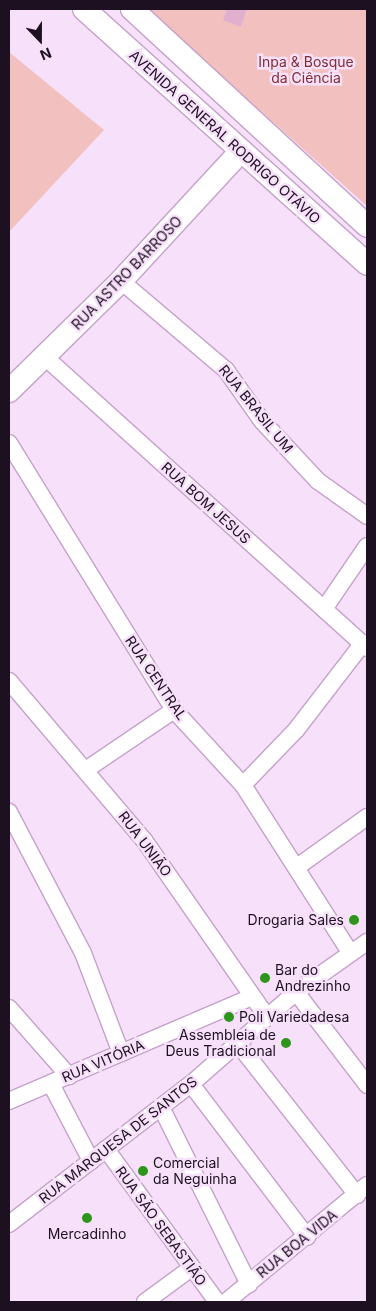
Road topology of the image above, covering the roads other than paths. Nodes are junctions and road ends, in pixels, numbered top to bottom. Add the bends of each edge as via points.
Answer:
1 (84, 9) edge
2 (132, 9) edge
3 (241, 151) junction
4 (367, 226) edge
5 (367, 264) edge
6 (121, 281) junction
7 (45, 356) junction
8 (9, 391) edge
9 (9, 443) edge
10 (367, 516) edge
11 (366, 551) edge
12 (324, 609) junction
13 (365, 646) edge
14 (9, 681) edge
15 (174, 710) junction
16 (87, 769) junction
17 (243, 785) junction
18 (9, 812) edge
19 (367, 817) edge
20 (297, 868) junction
21 (367, 942) edge
22 (350, 952) junction
23 (296, 992) junction
24 (252, 996) junction
25 (10, 1011) edge
26 (267, 1017) junction
27 (239, 1045) junction
28 (121, 1054) junction
29 (69, 1076) junction
30 (51, 1084) junction
31 (190, 1084) junction
32 (367, 1085) edge
33 (9, 1101) edge
34 (161, 1107) junction
35 (106, 1149) junction
36 (91, 1161) junction
37 (362, 1190) edge
38 (9, 1224) edge
39 (307, 1237) junction
40 (190, 1269) junction
41 (249, 1284) junction
42 (145, 1302) edge
43 (217, 1302) edge
44 (226, 1302) edge

1 - 3 main road, AVENIDA GENERAL RODRIGO OTÁVIO
2 - 4 main road
3 - 5 main road, AVENIDA GENERAL RODRIGO OTÁVIO
3 - 6 main road, RUA ASTRO BARROSO
6 - 7 main road, RUA ASTRO BARROSO
6 - 10 street, RUA BRASIL UM via 226,370 262,422 318,481
7 - 8 main road, RUA ASTRO BARROSO
7 - 12 street, RUA BOM JESUS
9 - 15 street, RUA CENTRAL
11 - 12 street
12 - 13 street, RUA BOM JESUS
13 - 17 street via 296,730
14 - 16 street, RUA UNIÃO
15 - 16 street
15 - 17 street, RUA CENTRAL
16 - 24 street, RUA UNIÃO via 144,840
17 - 20 street, RUA CENTRAL
18 - 28 street via 83,953
19 - 20 street
20 - 22 street, RUA CENTRAL
21 - 22 street, RUA MARQUESA DE SANTOS
22 - 23 street, RUA MARQUESA DE SANTOS
23 - 26 street, RUA MARQUESA DE SANTOS
23 - 32 street
24 - 26 street, RUA UNIÃO
24 - 28 street, RUA VITÓRIA
25 - 29 street
26 - 27 street, RUA MARQUESA DE SANTOS
27 - 31 street, RUA MARQUESA DE SANTOS
27 - 37 street
28 - 29 street, RUA VITÓRIA
29 - 30 street, RUA VITÓRIA
30 - 33 street, RUA VITÓRIA
30 - 36 street
31 - 34 street, RUA MARQUESA DE SANTOS
31 - 39 street
34 - 35 street, RUA MARQUESA DE SANTOS
34 - 41 street
35 - 36 street, RUA MARQUESA DE SANTOS
35 - 40 street, RUA SÃO SEBASTIÃO
36 - 38 street, RUA MARQUESA DE SANTOS
37 - 39 street, RUA BOA VIDA
39 - 41 street, RUA BOA VIDA
40 - 42 street
40 - 43 street, RUA SÃO SEBASTIÃO
41 - 44 street, RUA BOA VIDA

